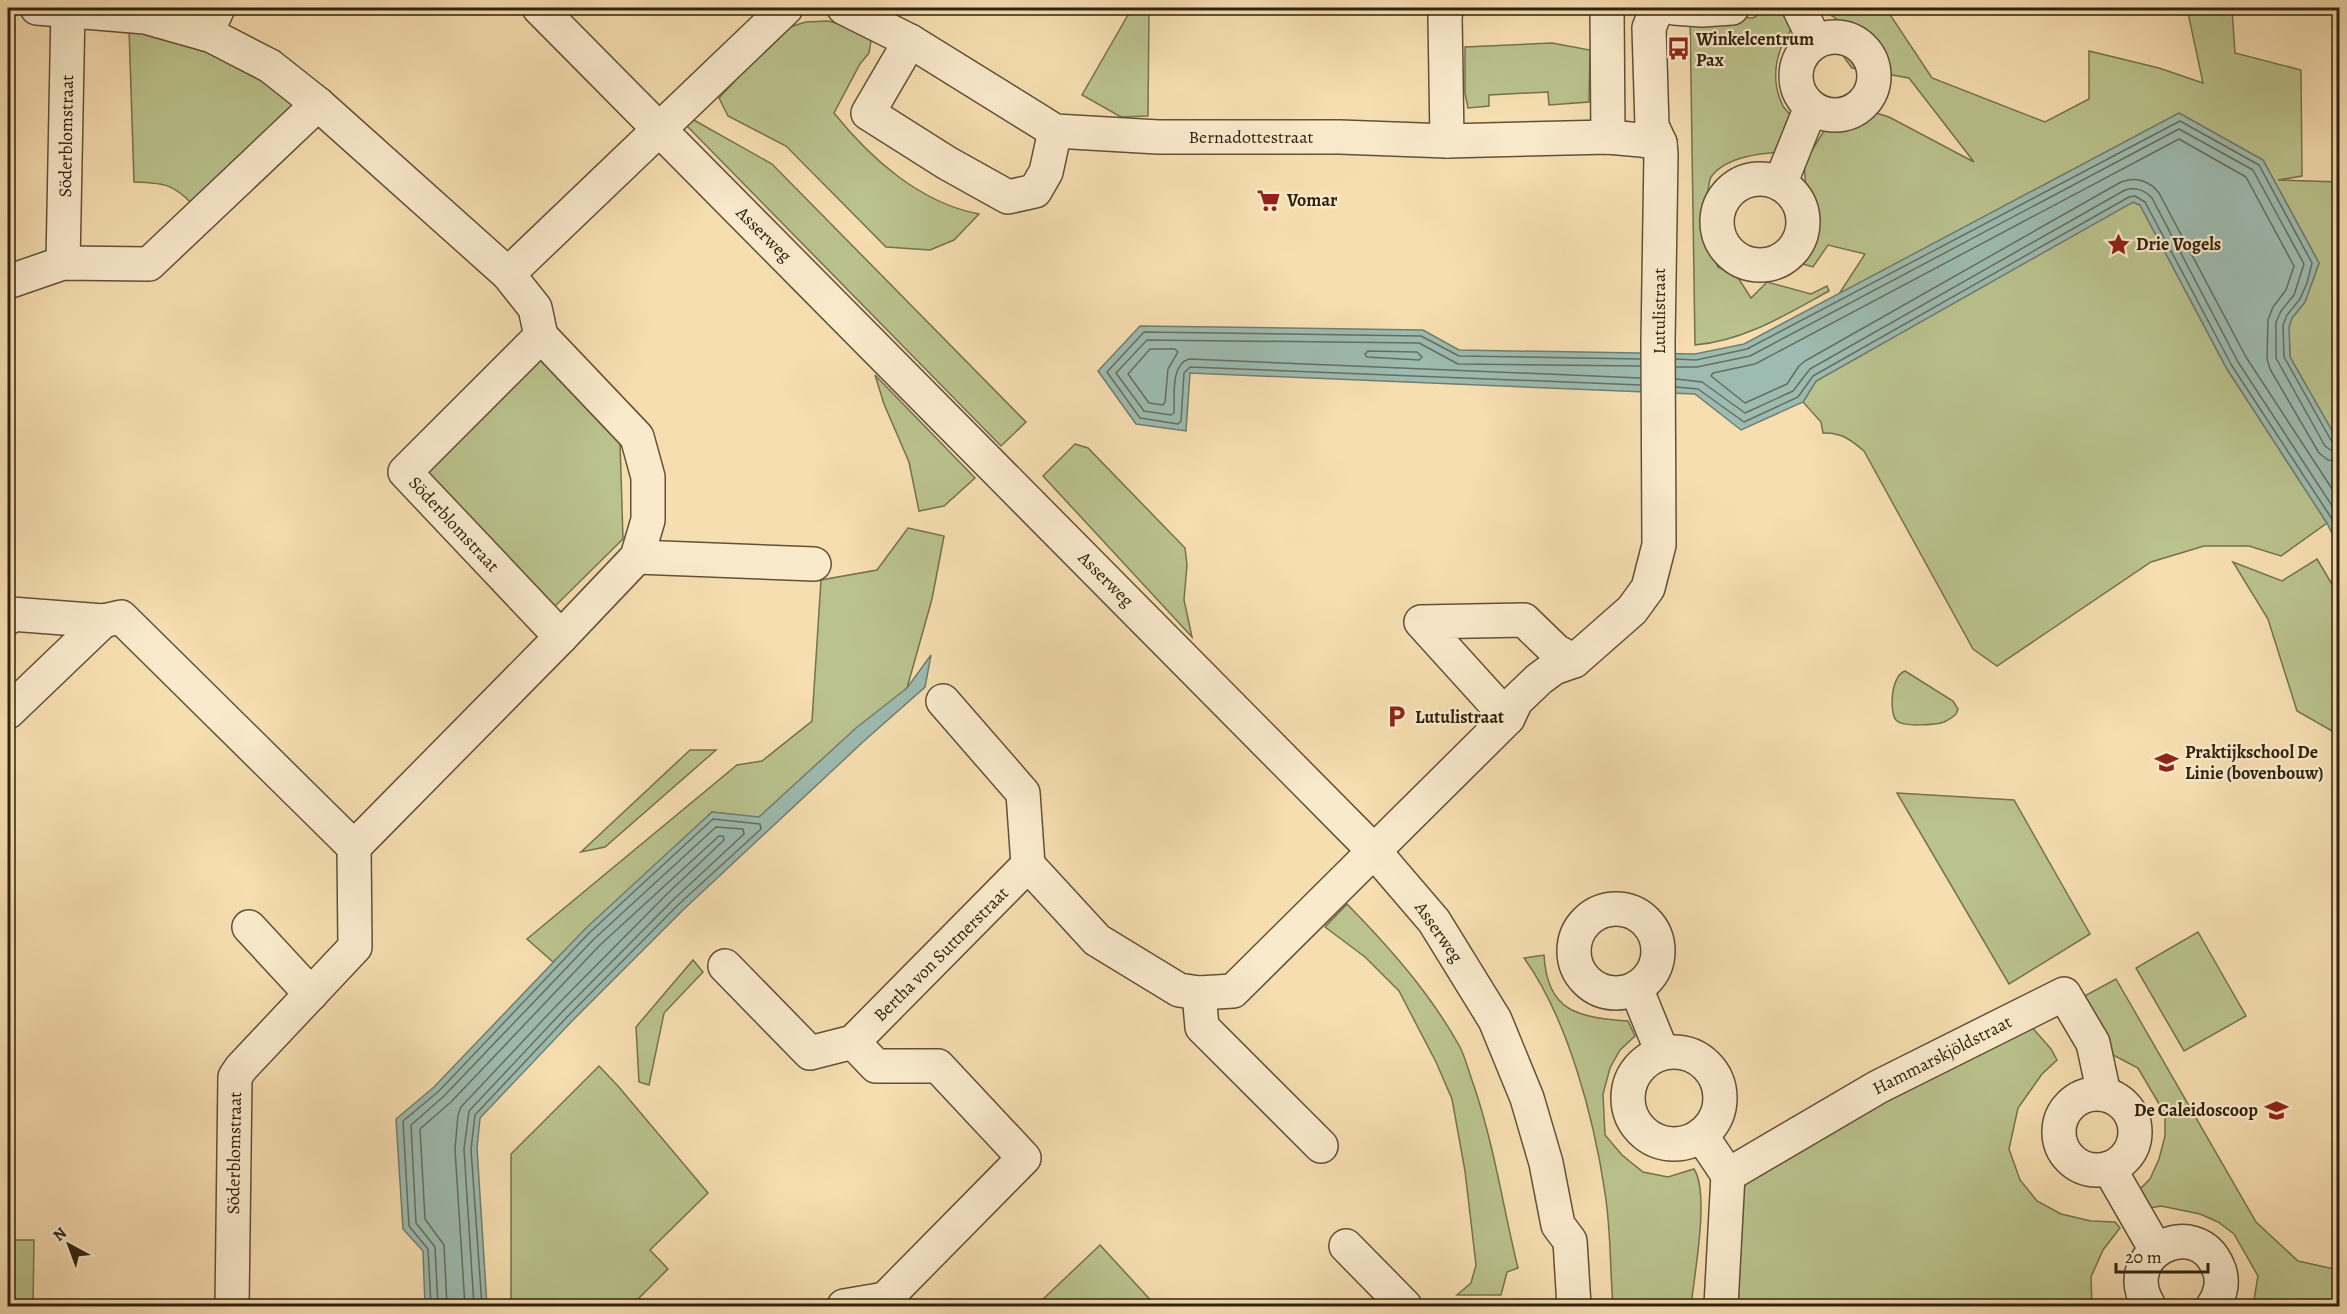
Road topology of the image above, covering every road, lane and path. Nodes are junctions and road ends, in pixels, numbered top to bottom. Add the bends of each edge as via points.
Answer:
1 (53, 8) edge
2 (539, 8) edge
3 (786, 8) edge
4 (844, 8) edge
5 (1447, 8) edge
6 (1609, 8) edge
7 (1657, 8) edge
8 (1674, 8) edge
9 (1732, 8) edge
10 (1799, 8) edge
11 (212, 21) edge
12 (910, 41) junction
13 (1815, 41) junction
14 (318, 104) junction
15 (1811, 107) junction
16 (660, 128) junction
17 (1055, 131) junction
18 (1608, 137) junction
19 (1447, 141) junction
20 (1660, 143) junction
21 (1780, 184) dead end
22 (63, 262) junction
23 (508, 274) junction
24 (8, 282) edge
25 (541, 336) junction
26 (637, 557) junction
27 (814, 564) dead end
28 (8, 618) edge
29 (103, 621) junction
30 (561, 637) junction
31 (1574, 661) junction
32 (943, 701) dead end
33 (8, 712) edge
34 (1508, 718) junction
35 (354, 847) junction
36 (1374, 851) junction
37 (1028, 865) junction
38 (249, 927) dead end
39 (725, 966) dead end
40 (1636, 988) dead end
41 (1199, 993) junction
42 (311, 994) junction
43 (853, 1042) junction
44 (1662, 1052) junction
45 (2104, 1094) junction
46 (1701, 1136) junction
47 (1321, 1146) dead end
48 (2109, 1168) junction
49 (1728, 1175) junction
50 (1558, 1225) junction
51 (1346, 1246) dead end
52 (2156, 1250) junction
53 (232, 1306) edge
54 (844, 1306) edge
55 (1404, 1306) edge
56 (1553, 1306) edge
57 (1574, 1306) edge
58 (1721, 1306) edge
59 (2149, 1306) edge
60 (2213, 1306) edge

1 - 11 street, Söderblomstraat
1 - 22 street, Söderblomstraat
2 - 16 street, Asserweg
3 - 16 street
4 - 12 street, Bernadottestraat
5 - 19 street
6 - 18 street
7 - 20 street, Lutulistraat via 1666,26 1668,49 1669,123
8 - 9 street
10 - 13 street
11 - 14 street, Söderblomstraat
12 - 17 street, Bernadottestraat
12 - 17 street via 868,113 937,157 1008,197 1035,191 1047,171
13 - 15 street via 1798,61 1795,73 1796,86
13 - 15 street via 1839,37 1856,43 1868,56 1874,79 1871,91 1856,109 1845,114 1821,113
14 - 22 street via 148,264
14 - 23 street, Söderblomstraat
15 - 21 street
16 - 23 street
16 - 36 street, Asserweg
17 - 19 street, Bernadottestraat via 1158,137
18 - 19 street, Bernadottestraat
18 - 20 street
20 - 31 street, Lutulistraat via 1659,545 1648,588 1632,610
22 - 24 street
23 - 25 street, Söderblomstraat via 535,308
25 - 26 street via 637,437 648,477 648,520
25 - 30 street, Söderblomstraat via 405,472
26 - 27 street
26 - 30 street
28 - 29 street via 11,614
29 - 33 street
29 - 35 street via 121,617
30 - 35 street
31 - 34 street, Lutulistraat via 1565,680 1525,714
31 - 34 street via 1556,651 1524,620 1421,622
32 - 37 street via 1023,793
34 - 36 street, Lutulistraat
35 - 42 street, Söderblomstraat via 355,947
36 - 41 street via 1233,991
36 - 50 street, Asserweg via 1434,921 1495,1020 1527,1098 1546,1163
37 - 41 street via 1097,940 1179,990
37 - 43 street, Bertha von Suttnerstraat
38 - 42 street
39 - 43 street via 810,1053
40 - 44 street
41 - 47 street via 1202,1027
42 - 53 street, Söderblomstraat via 235,1077
43 - 54 street via 876,1066 938,1066 1024,1158 885,1299
44 - 46 street via 1691,1054 1713,1071 1721,1098 1712,1125
44 - 46 street via 1648,1058 1630,1081 1628,1103 1635,1124 1659,1142 1688,1142
45 - 48 street via 2125,1107 2135,1129 2129,1152
45 - 48 street via 2079,1098 2069,1106 2062,1116 2060,1135 2073,1162 2091,1169
45 - 49 street, Hammarskjöldstraat via 2093,1043 2064,994 1878,1087
46 - 49 street
48 - 52 street
49 - 58 street
50 - 56 street, Asserweg via 1550,1243
50 - 57 street, Asserweg via 1570,1241
51 - 55 street
52 - 59 street via 2147,1260 2140,1285
52 - 60 street via 2181,1241 2206,1250 2221,1273 2218,1300

